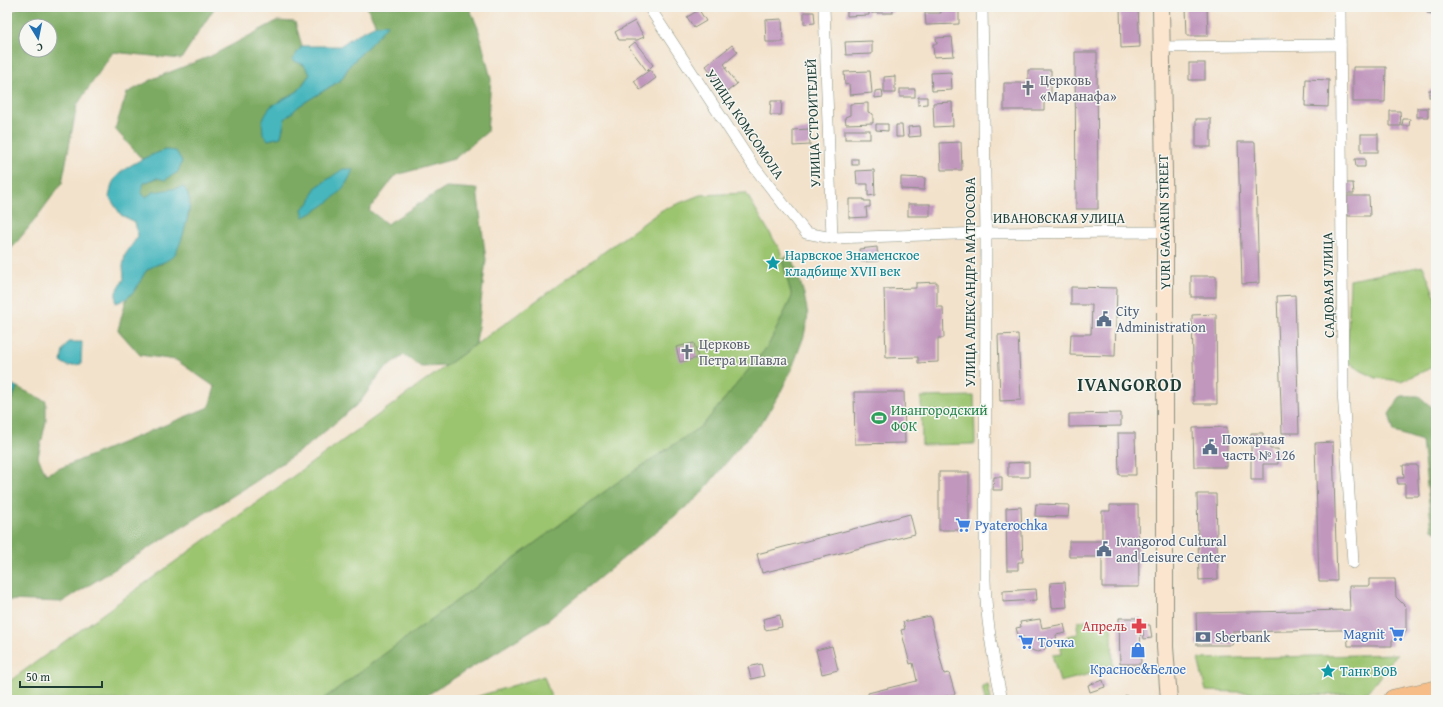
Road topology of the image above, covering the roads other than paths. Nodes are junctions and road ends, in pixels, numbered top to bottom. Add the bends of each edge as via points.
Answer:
1 (649, 7) edge
2 (824, 7) edge
3 (982, 7) edge
4 (1161, 7) edge
5 (1340, 7) edge
6 (1340, 45) junction
7 (1161, 47) junction
8 (1165, 232) junction
9 (986, 233) junction
10 (832, 238) junction
11 (1353, 563) dead end
12 (1429, 695) edge
13 (1002, 700) edge
14 (1169, 700) edge
15 (1394, 700) edge

1 - 10 street, УЛИЦА КОМСОМОЛА via 752,164 806,233
2 - 10 street, УЛИЦА СТРОИТЕЛЕЙ
3 - 9 street, УЛИЦА АЛЕКСАНДРА МАТРОСОВА
4 - 7 street, YURI GAGARIN STREET
5 - 6 street, САДОВАЯ УЛИЦА
6 - 7 street
6 - 11 street, САДОВАЯ УЛИЦА via 1343,390
7 - 8 street, YURI GAGARIN STREET
8 - 9 street, ИВАНОВСКАЯ УЛИЦА
8 - 14 street, YURI GAGARIN STREET via 1165,647
9 - 10 street, ИВАНОВСКАЯ УЛИЦА
9 - 13 street, УЛИЦА АЛЕКСАНДРА МАТРОСОВА via 986,610
12 - 15 highway

